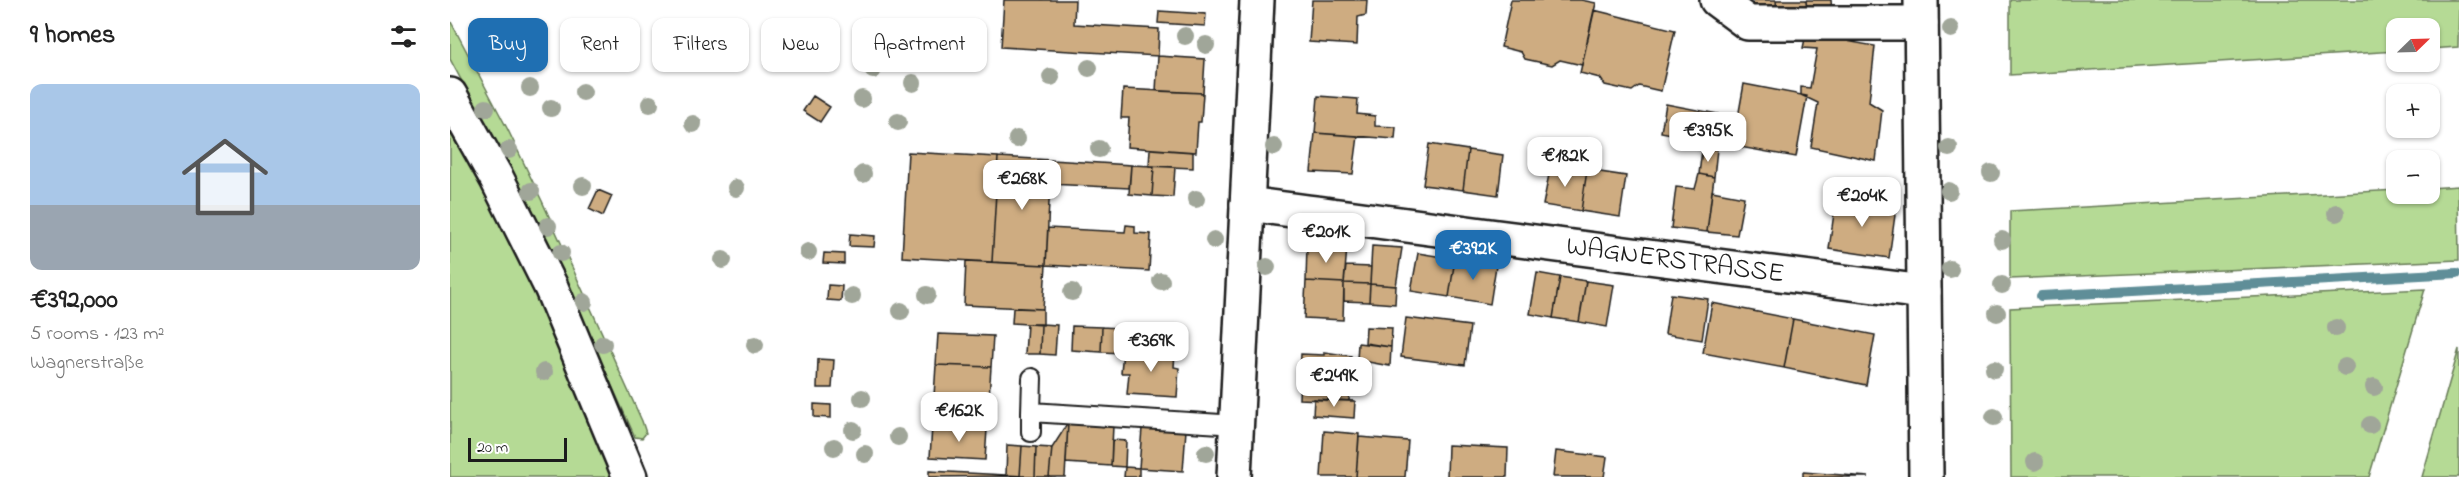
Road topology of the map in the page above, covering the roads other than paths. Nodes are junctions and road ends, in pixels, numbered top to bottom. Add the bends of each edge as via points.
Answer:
1 (1257, 0) edge
2 (1717, 0) edge
3 (1921, 11) edge
4 (450, 95) edge
5 (1247, 204) junction
6 (1924, 292) junction
7 (1032, 378) dead end
8 (1031, 412) junction
9 (1237, 425) junction
10 (1030, 432) dead end
11 (630, 477) edge
12 (1234, 477) edge
13 (1926, 477) edge

1 - 5 street
2 - 3 street via 1748,23
3 - 6 street
4 - 11 street via 551,287
5 - 6 street, WAGNERSTRASSE
5 - 9 street
6 - 13 street
7 - 8 lane
8 - 9 lane
8 - 10 lane
9 - 12 street

